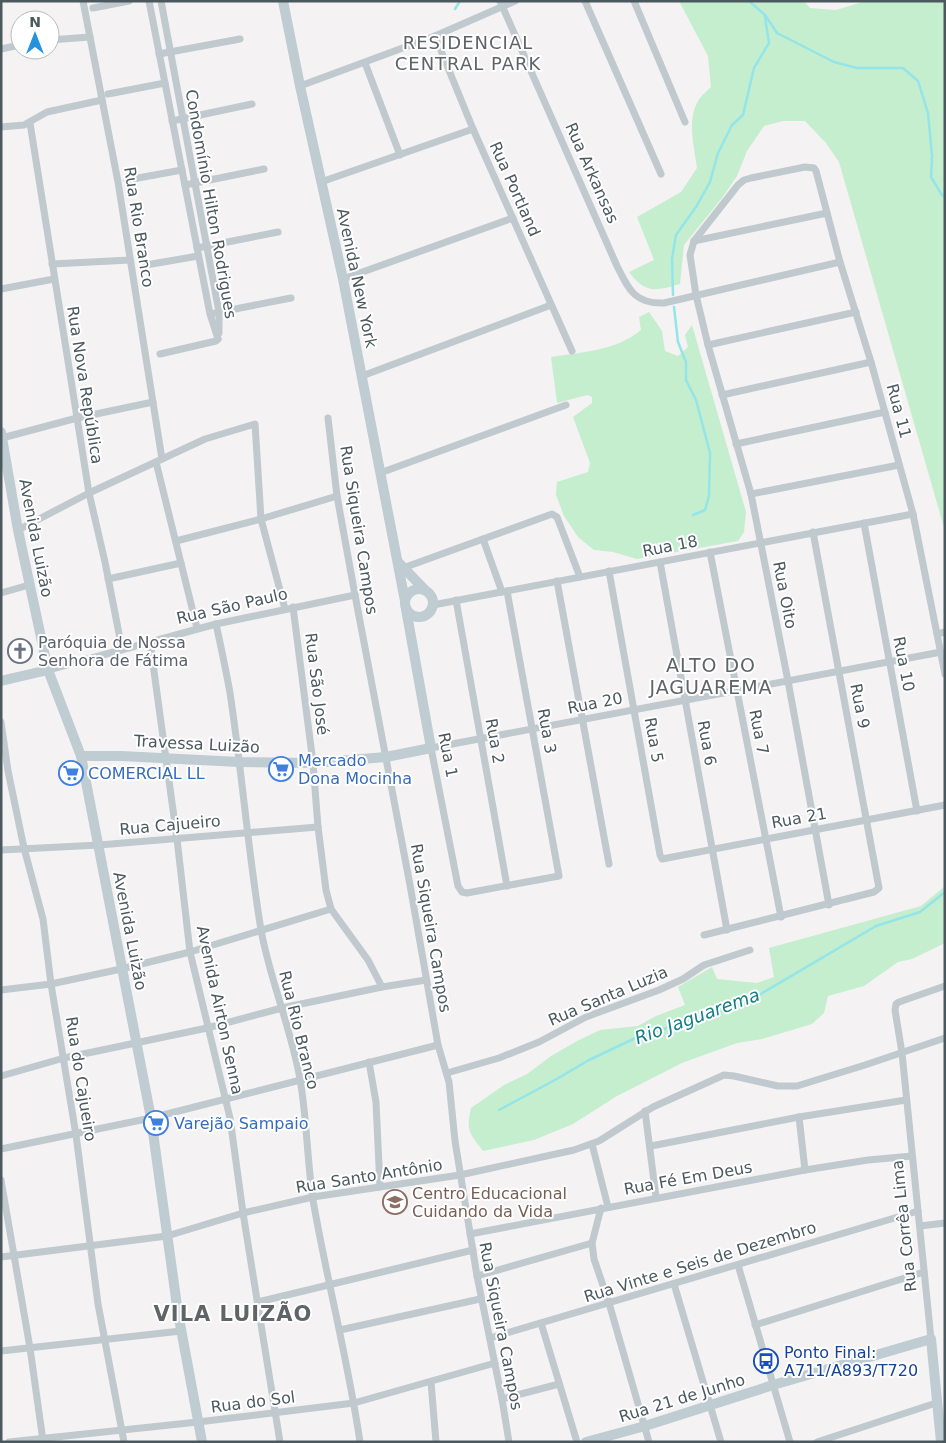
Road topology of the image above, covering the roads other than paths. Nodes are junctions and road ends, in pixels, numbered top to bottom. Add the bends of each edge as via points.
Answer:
1 (83, 1) edge
2 (129, 1) edge
3 (149, 1) edge
4 (161, 1) edge
5 (283, 1) edge
6 (515, 1) edge
7 (585, 1) edge
8 (634, 1) edge
9 (502, 4) edge
10 (93, 8) dead end
11 (435, 36) junction
12 (90, 37) junction
13 (60, 39) edge
14 (240, 39) dead end
15 (170, 52) junction
16 (159, 54) junction
17 (365, 63) junction
18 (165, 83) junction
19 (300, 86) junction
20 (108, 94) dead end
21 (102, 100) junction
22 (252, 104) dead end
23 (183, 118) junction
24 (172, 121) junction
25 (685, 122) dead end
26 (30, 123) junction
27 (1, 127) edge
28 (473, 129) junction
29 (400, 155) junction
30 (264, 169) dead end
31 (182, 170) junction
32 (662, 174) dead end
33 (126, 180) dead end
34 (322, 182) junction
35 (195, 183) junction
36 (185, 185) junction
37 (828, 213) junction
38 (513, 218) junction
39 (278, 232) dead end
40 (694, 240) junction
41 (207, 246) junction
42 (198, 252) junction
43 (130, 260) junction
44 (840, 262) junction
45 (52, 264) junction
46 (146, 265) dead end
47 (54, 279) junction
48 (343, 280) junction
49 (1, 289) edge
50 (696, 295) junction
51 (291, 298) dead end
52 (551, 305) junction
53 (220, 312) junction
54 (856, 312) junction
55 (210, 314) junction
56 (218, 339) junction
57 (708, 345) junction
58 (572, 352) dead end
59 (160, 354) dead end
60 (871, 362) junction
61 (362, 376) junction
62 (722, 394) junction
63 (153, 402) junction
64 (566, 405) dead end
65 (885, 412) junction
66 (77, 418) junction
67 (328, 418) dead end
68 (2, 435) edge
69 (736, 444) junction
70 (159, 460) junction
71 (899, 464) junction
72 (380, 473) junction
73 (89, 493) junction
74 (751, 494) junction
75 (337, 496) junction
76 (913, 514) junction
77 (261, 519) junction
78 (864, 523) junction
79 (18, 530) junction
80 (813, 532) junction
81 (482, 539) junction
82 (176, 541) junction
83 (761, 542) junction
84 (710, 552) junction
85 (660, 562) junction
86 (181, 563) junction
87 (400, 565) junction
88 (609, 571) junction
89 (580, 577) junction
90 (108, 579) junction
91 (557, 581) junction
92 (29, 586) junction
93 (425, 590) junction
94 (505, 591) junction
95 (1, 593) edge
96 (355, 595) junction
97 (456, 600) junction
98 (406, 605) junction
99 (433, 605) junction
100 (293, 607) junction
101 (285, 609) junction
102 (419, 617) junction
103 (216, 624) junction
104 (197, 628) junction
105 (409, 628) junction
106 (941, 633) edge
107 (150, 642) junction
108 (122, 649) junction
109 (941, 652) junction
110 (890, 662) junction
111 (48, 670) junction
112 (839, 671) junction
113 (945, 674) edge
114 (1, 681) edge
115 (788, 681) junction
116 (737, 691) junction
117 (685, 700) junction
118 (634, 710) junction
119 (582, 720) junction
120 (1, 722) edge
121 (532, 729) junction
122 (481, 739) junction
123 (431, 748) junction
124 (82, 756) junction
125 (386, 757) junction
126 (165, 758) junction
127 (239, 762) junction
128 (313, 763) junction
129 (945, 805) edge
130 (917, 811) junction
131 (867, 819) junction
132 (318, 827) junction
133 (815, 829) junction
134 (248, 832) junction
135 (766, 838) junction
136 (177, 839) junction
137 (98, 845) junction
138 (24, 848) junction
139 (712, 849) junction
140 (1, 850) edge
141 (660, 855) joint
142 (609, 864) dead end
143 (507, 886) junction
144 (829, 905) junction
145 (330, 909) junction
146 (781, 917) junction
147 (261, 930) junction
148 (727, 930) junction
149 (704, 935) dead end
150 (750, 950) dead end
151 (190, 952) junction
152 (121, 969) junction
153 (426, 980) junction
154 (51, 984) junction
155 (945, 986) edge
156 (382, 987) junction
157 (1, 990) edge
158 (282, 1008) junction
159 (207, 1028) junction
160 (945, 1038) edge
161 (136, 1043) junction
162 (438, 1045) junction
163 (902, 1053) junction
164 (64, 1058) junction
165 (369, 1062) junction
166 (447, 1074) junction
167 (1, 1076) edge
168 (300, 1079) junction
169 (225, 1099) junction
170 (906, 1100) junction
171 (645, 1112) junction
172 (799, 1117) junction
173 (151, 1118) junction
174 (76, 1135) junction
175 (592, 1144) junction
176 (651, 1146) junction
177 (1, 1149) edge
178 (912, 1156) junction
179 (805, 1170) junction
180 (460, 1176) junction
181 (1, 1180) edge
182 (380, 1187) junction
183 (313, 1197) junction
184 (656, 1197) junction
185 (604, 1208) junction
186 (918, 1211) junction
187 (242, 1213) junction
188 (945, 1223) edge
189 (920, 1226) junction
190 (470, 1234) junction
191 (167, 1236) junction
192 (592, 1243) junction
193 (91, 1247) junction
194 (473, 1250) junction
195 (15, 1255) junction
196 (1, 1257) edge
197 (738, 1265) junction
198 (924, 1272) junction
199 (477, 1276) junction
200 (674, 1284) junction
201 (328, 1285) junction
202 (480, 1299) junction
203 (258, 1302) junction
204 (609, 1303) junction
205 (541, 1323) junction
206 (756, 1325) junction
207 (340, 1330) junction
208 (181, 1331) junction
209 (490, 1338) junction
210 (104, 1339) junction
211 (931, 1339) junction
212 (30, 1348) junction
213 (1, 1351) edge
214 (495, 1363) junction
215 (431, 1382) junction
216 (559, 1384) junction
217 (773, 1385) junction
218 (502, 1399) junction
219 (940, 1402) edge
220 (354, 1403) junction
221 (710, 1406) junction
222 (275, 1413) junction
223 (198, 1422) junction
224 (644, 1426) junction
225 (122, 1430) junction
226 (43, 1440) edge
227 (9, 1442) edge
228 (124, 1442) edge
229 (202, 1442) edge
230 (280, 1442) edge
231 (360, 1442) edge
232 (436, 1442) edge
233 (509, 1442) edge
234 (578, 1442) edge
235 (586, 1442) edge
236 (649, 1442) edge
237 (721, 1442) edge
238 (790, 1442) edge
239 (817, 1442) edge
240 (941, 1442) edge

1 - 12 street, Rua Rio Branco
2 - 10 street
3 - 16 street, Condomínio Hilton Rodrigues
4 - 15 street, Condomínio Hilton Rodrigues
5 - 19 street, Avenida New York
6 - 9 street
7 - 32 street
8 - 25 street
9 - 11 street
9 - 50 street, Rua Arkansas via 626,285 640,300 652,304
11 - 17 street
11 - 28 street, Rua Portland
12 - 13 street
12 - 21 street, Rua Rio Branco
14 - 15 street
15 - 16 street
15 - 23 street, Condomínio Hilton Rodrigues
16 - 18 street, Condomínio Hilton Rodrigues
17 - 19 street
17 - 29 street
18 - 20 street
18 - 24 street, Condomínio Hilton Rodrigues
19 - 34 street, Avenida New York
21 - 26 street via 47,112
21 - 43 street, Rua Rio Branco
22 - 23 street
23 - 24 street
23 - 35 street, Condomínio Hilton Rodrigues
24 - 31 street, Condomínio Hilton Rodrigues
26 - 27 street
26 - 45 street, Rua Nova República
28 - 29 street
28 - 38 street, Rua Portland
29 - 34 street
30 - 35 street
31 - 33 street
31 - 36 street, Condomínio Hilton Rodrigues
34 - 48 street, Avenida New York
35 - 36 street
35 - 41 street, Condomínio Hilton Rodrigues
36 - 42 street, Condomínio Hilton Rodrigues
37 - 40 street
37 - 40 street, Rua 11 via 816,171 805,167 744,180
37 - 44 street, Rua 11
38 - 48 street
38 - 52 street, Rua Portland
39 - 41 street
40 - 50 street, Rua Oito via 690,255
41 - 42 street
41 - 53 street, Condomínio Hilton Rodrigues
42 - 46 street
42 - 55 street, Condomínio Hilton Rodrigues
43 - 45 street
43 - 63 street, Rua Rio Branco
44 - 50 street, Rua Arkansas
44 - 54 street, Rua 11
45 - 47 street, Rua Nova República
47 - 49 street
47 - 66 street, Rua Nova República
48 - 61 street, Avenida New York
50 - 57 street, Rua Oito
51 - 53 street
52 - 58 street, Rua Portland
52 - 61 street
53 - 55 street
53 - 56 street, Condomínio Hilton Rodrigues
54 - 57 street
54 - 60 street, Rua 11
55 - 56 street, Condomínio Hilton Rodrigues
56 - 59 street
57 - 62 street, Rua Oito
60 - 62 street
60 - 65 street, Rua 11
61 - 72 street, Avenida New York
62 - 69 street, Rua Oito
63 - 66 street
63 - 70 street, Rua Rio Branco
64 - 72 street
65 - 69 street
65 - 71 street, Rua 11
66 - 68 street
66 - 73 street, Rua Nova República
67 - 75 street, Rua Siqueira Campos
68 - 79 street, Avenida Luizão
69 - 74 street, Rua Oito
70 - 73 street
70 - 77 street via 205,439 254,424
70 - 82 street, Rua Rio Branco
71 - 74 street
71 - 76 street, Rua 11
72 - 87 street, Avenida New York
73 - 79 street
73 - 90 street, Rua Nova República
74 - 83 street, Rua Oito
75 - 77 street
75 - 96 street, Rua Siqueira Campos
76 - 78 street, Rua 18
76 - 106 street, Rua 11
77 - 82 street
77 - 101 street
78 - 80 street, Rua 18
78 - 110 street, Rua 10
79 - 92 street, Avenida Luizão
80 - 83 street, Rua 18
80 - 112 street, Rua 9
81 - 87 street
81 - 89 street via 555,514
81 - 94 street, Rua 3
82 - 86 street, Rua Rio Branco
83 - 84 street, Rua 18
83 - 115 street, Rua Oito
84 - 85 street, Rua 18
84 - 116 street, Rua 7
85 - 88 street, Rua 18
85 - 117 street, Rua 6
86 - 90 street
86 - 104 street, Rua Rio Branco
87 - 93 street
87 - 98 street, Avenida New York
88 - 89 street, Rua 18
88 - 118 street, Rua 5
89 - 91 street, Rua 18
90 - 108 street, Rua Nova República
91 - 94 street, Rua 18
91 - 119 street
92 - 95 street
92 - 111 street, Avenida Luizão
93 - 98 street via 412,591 406,597
93 - 99 street
94 - 97 street, Rua 18
94 - 121 street, Rua 3
96 - 100 street, Rua São Paulo
96 - 125 street, Rua Siqueira Campos
97 - 99 street, Rua 18
97 - 122 street, Rua 2
98 - 102 street via 411,615
98 - 105 street, Rua 1
99 - 102 street via 430,612
100 - 101 street, Rua São Paulo
100 - 128 street, Rua São José
101 - 103 street, Rua São Paulo
102 - 105 street via 412,620
103 - 104 street, Rua São Paulo
103 - 127 street, Rua Rio Branco via 230,692
104 - 107 street, Rua São Paulo
105 - 123 street, Rua 1
106 - 109 street, Rua 11
107 - 108 street, Rua São Paulo
107 - 126 street, Avenida Airton Senna
108 - 111 street, Rua São Paulo
109 - 110 street, Rua 20
109 - 113 street, Rua 11
110 - 112 street, Rua 20
110 - 130 street, Rua 10
111 - 114 street, Rua São Paulo
111 - 124 street, Avenida Luizão
112 - 115 street, Rua 20
112 - 131 street, Rua 9
115 - 116 street, Rua 20
115 - 133 street, Rua Oito
116 - 117 street, Rua 20
116 - 135 street, Rua 7
117 - 118 street, Rua 20
117 - 139 street, Rua 6
118 - 119 street, Rua 20
118 - 141 street, Rua 5
119 - 121 street, Rua 20
119 - 142 street
120 - 138 street, Rua do Cajueiro
121 - 122 street, Rua 20
121 - 143 street, Rua 3 via 559,876
122 - 123 street, Rua 20
122 - 143 street, Rua 2
123 - 125 street, Travessa Luizão
123 - 143 street, Rua 1 via 458,886 467,893
124 - 126 street, Travessa Luizão
124 - 137 street, Avenida Luizão
125 - 128 street, Travessa Luizão
125 - 153 street, Rua Siqueira Campos
126 - 127 street, Travessa Luizão
126 - 136 street, Avenida Airton Senna
127 - 128 street, Travessa Luizão
127 - 134 street, Rua Rio Branco
128 - 132 street, Rua São José
129 - 130 street, Rua 21
130 - 131 street, Rua 21
131 - 133 street, Rua 21
131 - 144 street, Rua 9 via 879,885 877,890
132 - 134 street, Rua Cajueiro
132 - 145 street, Rua São José
133 - 135 street, Rua 21
133 - 144 street, Rua Oito
134 - 136 street, Rua Cajueiro
134 - 147 street, Rua Rio Branco
135 - 139 street, Rua 21
135 - 146 street, Rua 7
136 - 137 street, Rua Cajueiro
136 - 151 street, Avenida Airton Senna
137 - 138 street, Rua Cajueiro
137 - 152 street, Avenida Luizão
138 - 140 street, Rua Cajueiro
138 - 154 street, Rua do Cajueiro via 42,919
139 - 141 street, Rua 21 via 665,859
139 - 148 street, Rua 6
144 - 146 street
145 - 147 street
145 - 156 street, Rua São José via 368,960
146 - 148 street
147 - 151 street
147 - 158 street, Rua Rio Branco
148 - 149 street
150 - 166 street, Rua Santa Luzia via 704,965 683,979 586,1017 539,1042
151 - 152 street
151 - 159 street, Avenida Airton Senna
152 - 154 street
152 - 161 street, Avenida Luizão
153 - 156 street
153 - 162 street, Rua Siqueira Campos
154 - 157 street
154 - 164 street, Rua do Cajueiro
155 - 163 street, Rua Corrêa Lima via 899,1002 896,1007
156 - 158 street
158 - 159 street
158 - 168 street, Rua Rio Branco
159 - 161 street
159 - 169 street, Avenida Airton Senna
160 - 163 street
161 - 164 street
161 - 173 street, Avenida Luizão
162 - 165 street
162 - 166 street, Rua Siqueira Campos
163 - 170 street, Rua Corrêa Lima
163 - 171 street, Rua Santo Antônio via 788,1087 726,1075
164 - 167 street
164 - 174 street, Rua do Cajueiro
165 - 168 street
165 - 182 street via 376,1102
166 - 180 street, Rua Siqueira Campos
168 - 169 street
168 - 183 street, Rua Rio Branco
169 - 173 street
169 - 187 street, Avenida Airton Senna
170 - 172 street
170 - 178 street, Rua Corrêa Lima
171 - 175 street, Rua Santo Antônio
171 - 176 street
172 - 176 street
172 - 179 street
173 - 174 street
173 - 191 street, Avenida Luizão
174 - 177 street
174 - 193 street, Rua do Cajueiro
175 - 180 street, Rua Santo Antônio
175 - 185 street
176 - 184 street
178 - 179 street, Rua Fé Em Deus
178 - 186 street, Rua Corrêa Lima
179 - 184 street, Rua Fé Em Deus
180 - 182 street, Rua Santo Antônio
180 - 190 street, Rua Siqueira Campos
181 - 195 street
182 - 183 street, Rua Santo Antônio
183 - 187 street, Rua Santo Antônio
183 - 201 street, Rua Rio Branco
184 - 185 street, Rua Fé Em Deus
185 - 190 street, Rua Fé Em Deus
185 - 192 street
186 - 189 street, Rua Corrêa Lima
186 - 197 street, Rua Vinte e Seis de Dezembro
187 - 191 street, Rua Santo Antônio
187 - 203 street, Avenida Airton Senna
188 - 189 street
189 - 198 street, Rua Corrêa Lima
190 - 194 street, Rua Siqueira Campos
191 - 193 street, Rua Santo Antônio
191 - 208 street, Avenida Luizão
192 - 199 street
192 - 204 street
193 - 195 street, Rua Santo Antônio
193 - 210 street, Rua do Cajueiro
194 - 199 street, Rua Siqueira Campos
194 - 201 street
195 - 196 street, Rua Santo Antônio
195 - 212 street
197 - 200 street, Rua Vinte e Seis de Dezembro
197 - 206 street
198 - 206 street
198 - 211 street, Rua Corrêa Lima
199 - 202 street, Rua Siqueira Campos
200 - 204 street, Rua Vinte e Seis de Dezembro
200 - 221 street
201 - 203 street
201 - 207 street, Rua Rio Branco
202 - 207 street
202 - 209 street, Rua Siqueira Campos
203 - 222 street, Avenida Airton Senna
204 - 205 street, Rua Vinte e Seis de Dezembro
204 - 224 street
205 - 209 street, Rua Vinte e Seis de Dezembro
205 - 216 street
206 - 217 street
207 - 220 street, Rua Rio Branco
208 - 210 street
208 - 223 street, Avenida Luizão
209 - 214 street, Rua Siqueira Campos
210 - 212 street
210 - 225 street, Rua do Cajueiro
211 - 217 street, Rua 21 de Junho
211 - 219 street, Rua Corrêa Lima
212 - 213 street
212 - 226 street
214 - 215 street, Rua do Sol
214 - 218 street, Rua Siqueira Campos
215 - 220 street, Rua do Sol
215 - 232 street
216 - 218 street
216 - 234 street
217 - 221 street, Rua 21 de Junho
217 - 238 street
218 - 233 street, Rua Siqueira Campos
219 - 239 street
219 - 240 street, Rua Corrêa Lima
220 - 222 street, Rua do Sol
220 - 231 street, Rua Rio Branco
221 - 224 street, Rua 21 de Junho
221 - 237 street
222 - 223 street, Rua do Sol
222 - 230 street, Avenida Airton Senna
223 - 225 street, Rua do Sol
223 - 229 street, Avenida Luizão
224 - 235 street, Rua 21 de Junho
224 - 236 street
225 - 226 street, Rua do Sol
225 - 228 street, Rua do Cajueiro
226 - 227 street, Rua do Sol

